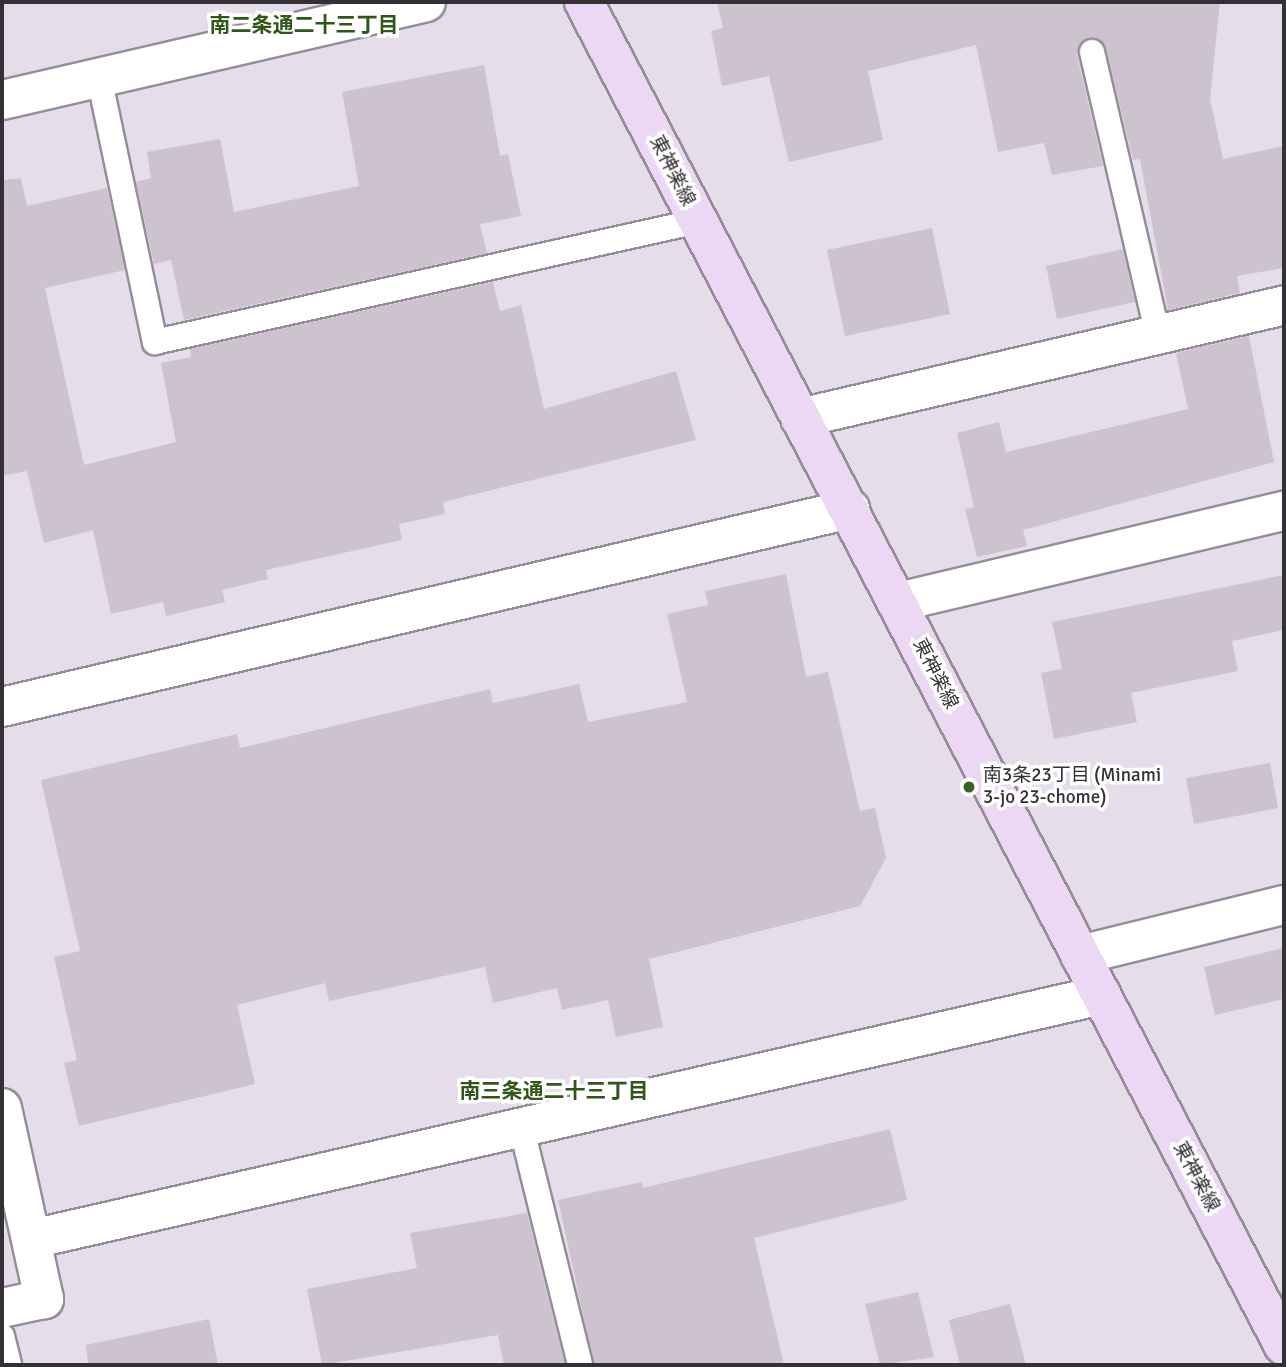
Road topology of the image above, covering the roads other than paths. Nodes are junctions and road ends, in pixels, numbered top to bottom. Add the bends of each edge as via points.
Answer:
1 (426, 2) edge
2 (584, 2) edge
3 (1092, 52) dead end
4 (99, 77) junction
5 (2, 100) edge
6 (698, 221) junction
7 (1284, 305) edge
8 (1158, 335) junction
9 (800, 418) junction
10 (850, 509) junction
11 (1284, 511) edge
12 (898, 602) junction
13 (2, 707) edge
14 (1284, 905) edge
15 (1080, 955) junction
16 (1101, 995) junction
17 (2, 1108) edge
18 (521, 1126) junction
19 (32, 1239) junction
20 (2, 1308) edge
21 (2, 1336) edge
22 (1284, 1346) edge
23 (9, 1365) edge
24 (580, 1365) edge

1 - 4 street
2 - 6 street, 東神楽線
3 - 8 lane
4 - 5 street
4 - 6 lane via 155,342
6 - 9 street, 東神楽線
7 - 8 street
8 - 9 street
9 - 10 street, 東神楽線
10 - 12 street, 東神楽線
10 - 13 street
11 - 12 street
12 - 15 street, 東神楽線
14 - 15 street
15 - 16 street, 東神楽線
16 - 18 street
16 - 22 street, 東神楽線
17 - 19 street
18 - 19 street
18 - 24 lane
19 - 20 street via 44,1298
21 - 23 lane

